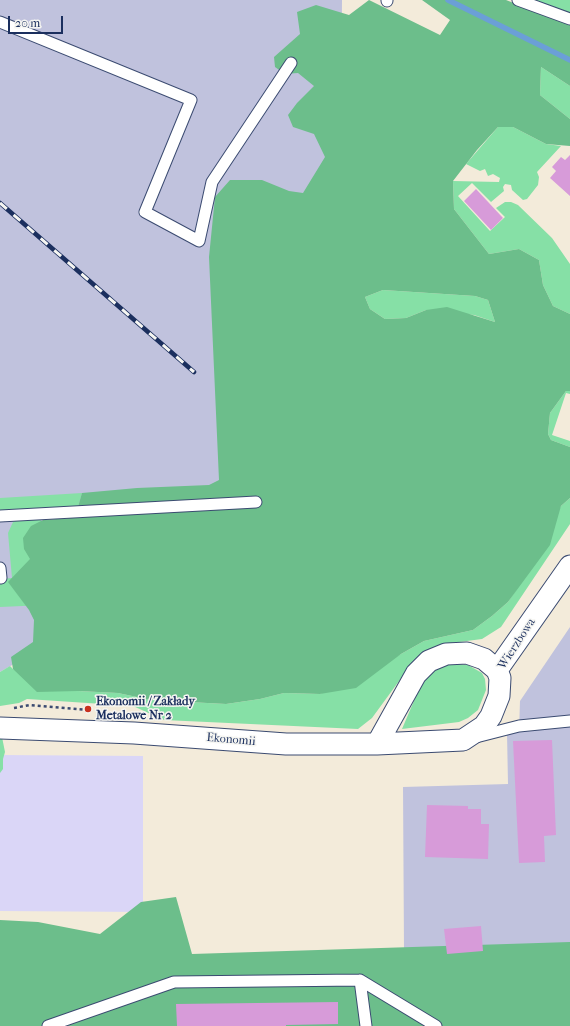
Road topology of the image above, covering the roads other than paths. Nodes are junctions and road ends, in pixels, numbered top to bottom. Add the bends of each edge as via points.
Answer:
1 (518, 0) edge
2 (570, 19) edge
3 (0, 22) edge
4 (291, 63) dead end
5 (256, 502) dead end
6 (0, 516) edge
7 (570, 566) edge
8 (497, 670) junction
9 (570, 721) edge
10 (0, 728) edge
11 (463, 740) junction
12 (377, 744) junction
13 (360, 980) junction
14 (48, 1026) edge
15 (366, 1026) edge
16 (436, 1026) edge

1 - 2 lane
3 - 4 lane via 191,100 145,212 199,241 212,182
5 - 6 lane
7 - 8 street, Wierzbowa
8 - 11 street, Wierzbowa via 500,678 499,696 492,716 484,726
8 - 12 street via 484,660 467,653 446,654 429,661 416,674
9 - 11 lane via 519,726
10 - 12 street, Ekonomii via 149,734 286,744
11 - 12 street, Ekonomii
13 - 14 lane via 174,982
13 - 15 lane
13 - 16 lane

